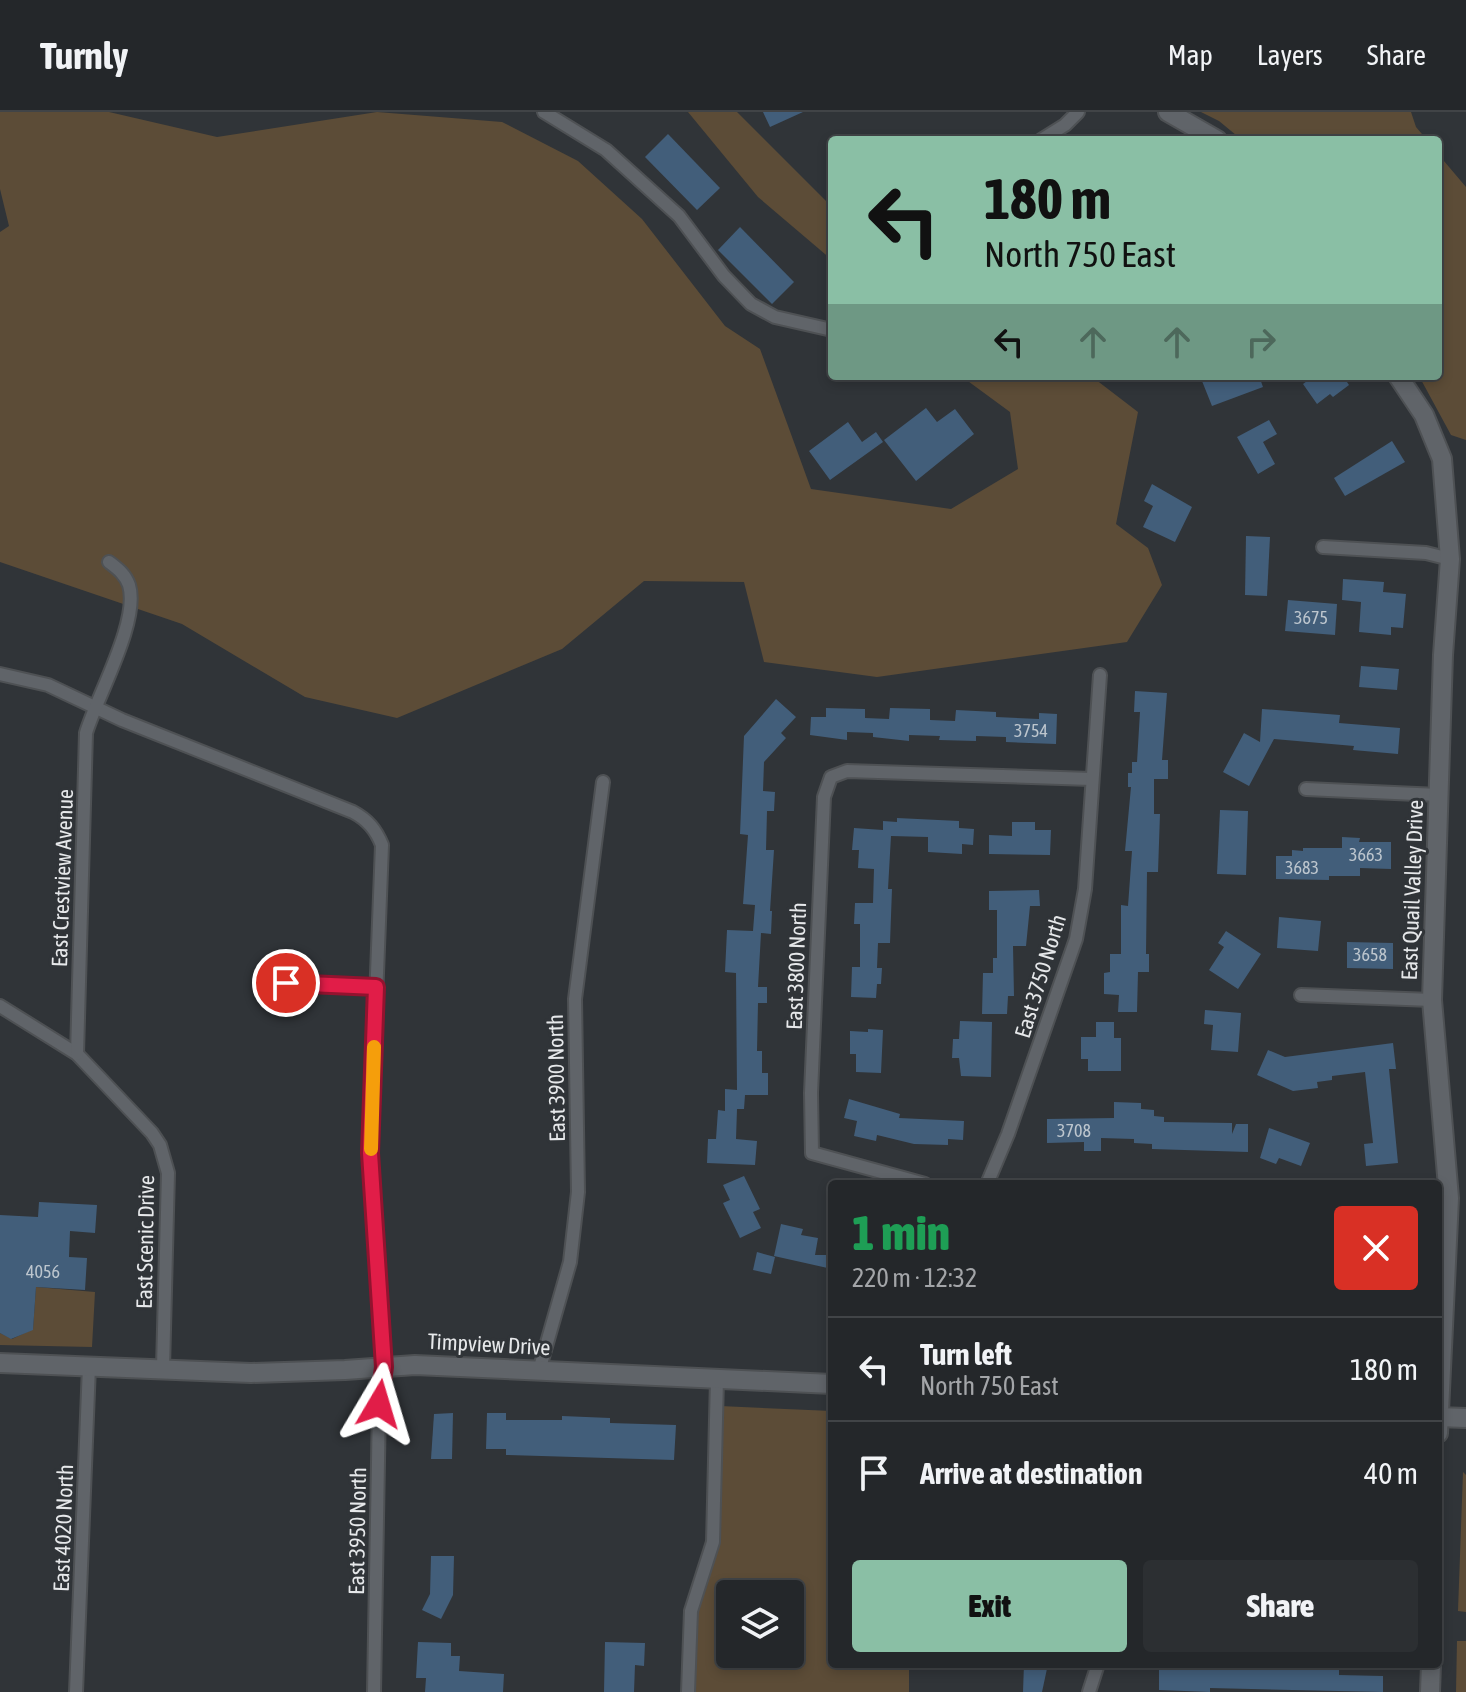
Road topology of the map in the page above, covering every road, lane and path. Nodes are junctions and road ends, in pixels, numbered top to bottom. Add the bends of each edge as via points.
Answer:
1 (544, 112) edge
2 (1078, 112) edge
3 (1168, 112) edge
4 (1047, 136) edge
5 (1210, 136) edge
6 (828, 329) edge
7 (1401, 380) edge
8 (1323, 547) dead end
9 (1450, 559) junction
10 (109, 562) dead end
11 (0, 674) edge
12 (1100, 675) dead end
13 (94, 705) junction
14 (1091, 779) junction
15 (603, 782) dead end
16 (1306, 789) dead end
17 (1439, 795) junction
18 (286, 983) dead end
19 (376, 987) junction
20 (1301, 995) dead end
21 (1432, 1000) junction
22 (0, 1006) edge
23 (77, 1054) junction
24 (910, 1180) edge
25 (989, 1180) edge
26 (1442, 1337) edge
27 (0, 1363) edge
28 (89, 1366) junction
29 (384, 1367) junction
30 (163, 1368) junction
31 (539, 1371) junction
32 (717, 1379) junction
33 (828, 1384) edge
34 (1442, 1417) edge
35 (1466, 1418) edge
36 (1097, 1668) edge
37 (1431, 1668) edge
38 (76, 1692) edge
39 (374, 1692) edge
40 (688, 1692) edge
41 (1089, 1692) edge
42 (1430, 1692) edge

1 - 6 street via 606,150 679,216 751,304 775,317
2 - 4 street
3 - 5 street
7 - 9 street, East Quail Valley Drive via 1424,415 1442,459
8 - 9 street
9 - 17 street, East Quail Valley Drive
10 - 13 street, East Crestview Avenue via 124,574 132,608
11 - 13 street via 48,685
12 - 14 street, East 3750 North
13 - 19 street, East 3950 North via 367,821 382,845
13 - 23 street, East Crestview Avenue via 86,733
14 - 24 street, East 3800 North via 847,771 829,781 824,797 812,1153
14 - 25 street, East 3750 North via 1085,889 1076,939
15 - 31 street, East 3900 North via 575,999 578,1192 570,1262
16 - 17 street
17 - 21 street, East Quail Valley Drive
18 - 19 street
19 - 29 street, East 3950 North via 370,1153
20 - 21 street
21 - 26 street, East Quail Valley Drive via 1449,1198
22 - 23 street, East Scenic Drive
23 - 30 street, East Scenic Drive via 152,1133 165,1158
27 - 28 street, Timpview Drive
28 - 30 street, Timpview Drive
28 - 38 street, East 4020 North
29 - 30 street, Timpview Drive via 251,1373
29 - 31 street, Timpview Drive
29 - 39 street, East 3950 North
31 - 32 street, Timpview Drive
32 - 33 street, Timpview Drive
32 - 40 street via 713,1542 691,1611
34 - 35 street
36 - 41 street
37 - 42 street

